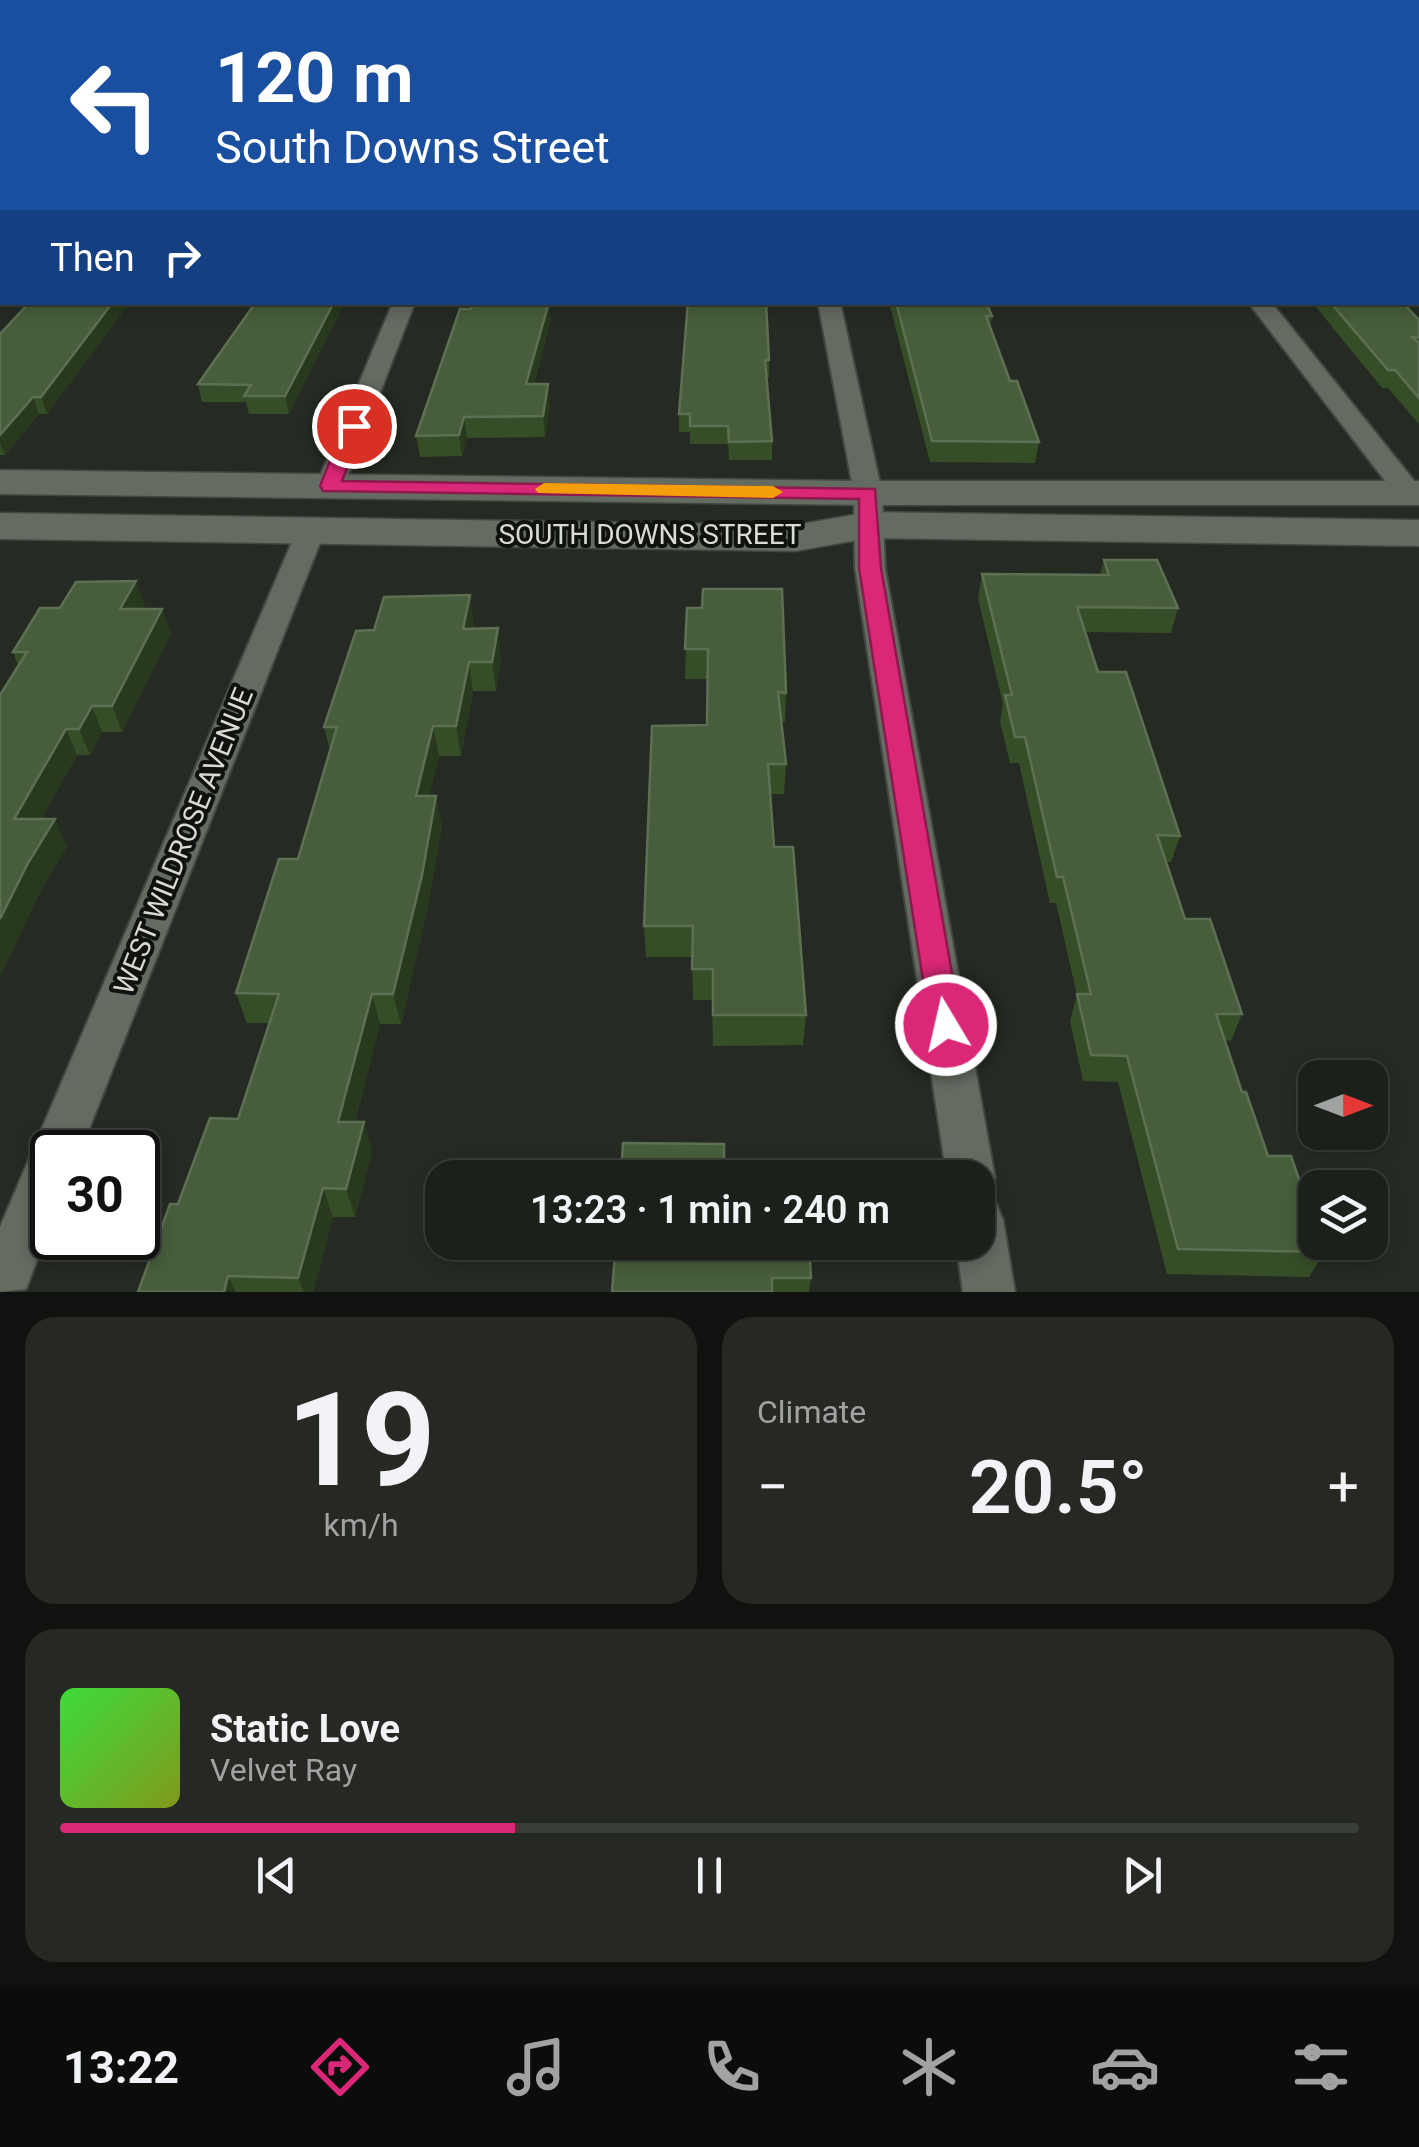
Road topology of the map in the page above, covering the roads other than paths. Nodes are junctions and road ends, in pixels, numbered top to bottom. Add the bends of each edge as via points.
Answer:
1 (403, 305) edge
2 (830, 305) edge
3 (1261, 305) edge
4 (0, 482) edge
5 (330, 486) junction
6 (869, 509) junction
7 (1415, 520) edge
8 (0, 526) edge
9 (311, 530) junction
10 (65, 1130) edge
11 (967, 1160) edge
12 (30, 1216) edge
13 (985, 1260) edge
14 (0, 1290) edge
15 (990, 1292) edge

1 - 5 street
2 - 6 street
3 - 7 street
4 - 5 main road, SOUTH DOWNS STREET
5 - 6 main road, SOUTH DOWNS STREET
6 - 7 main road, SOUTH DOWNS STREET
6 - 9 main road, SOUTH DOWNS STREET via 796,538
6 - 11 street via 870,568
8 - 9 main road, SOUTH DOWNS STREET
9 - 10 street, WEST WILDROSE AVENUE
12 - 14 street
13 - 15 street

